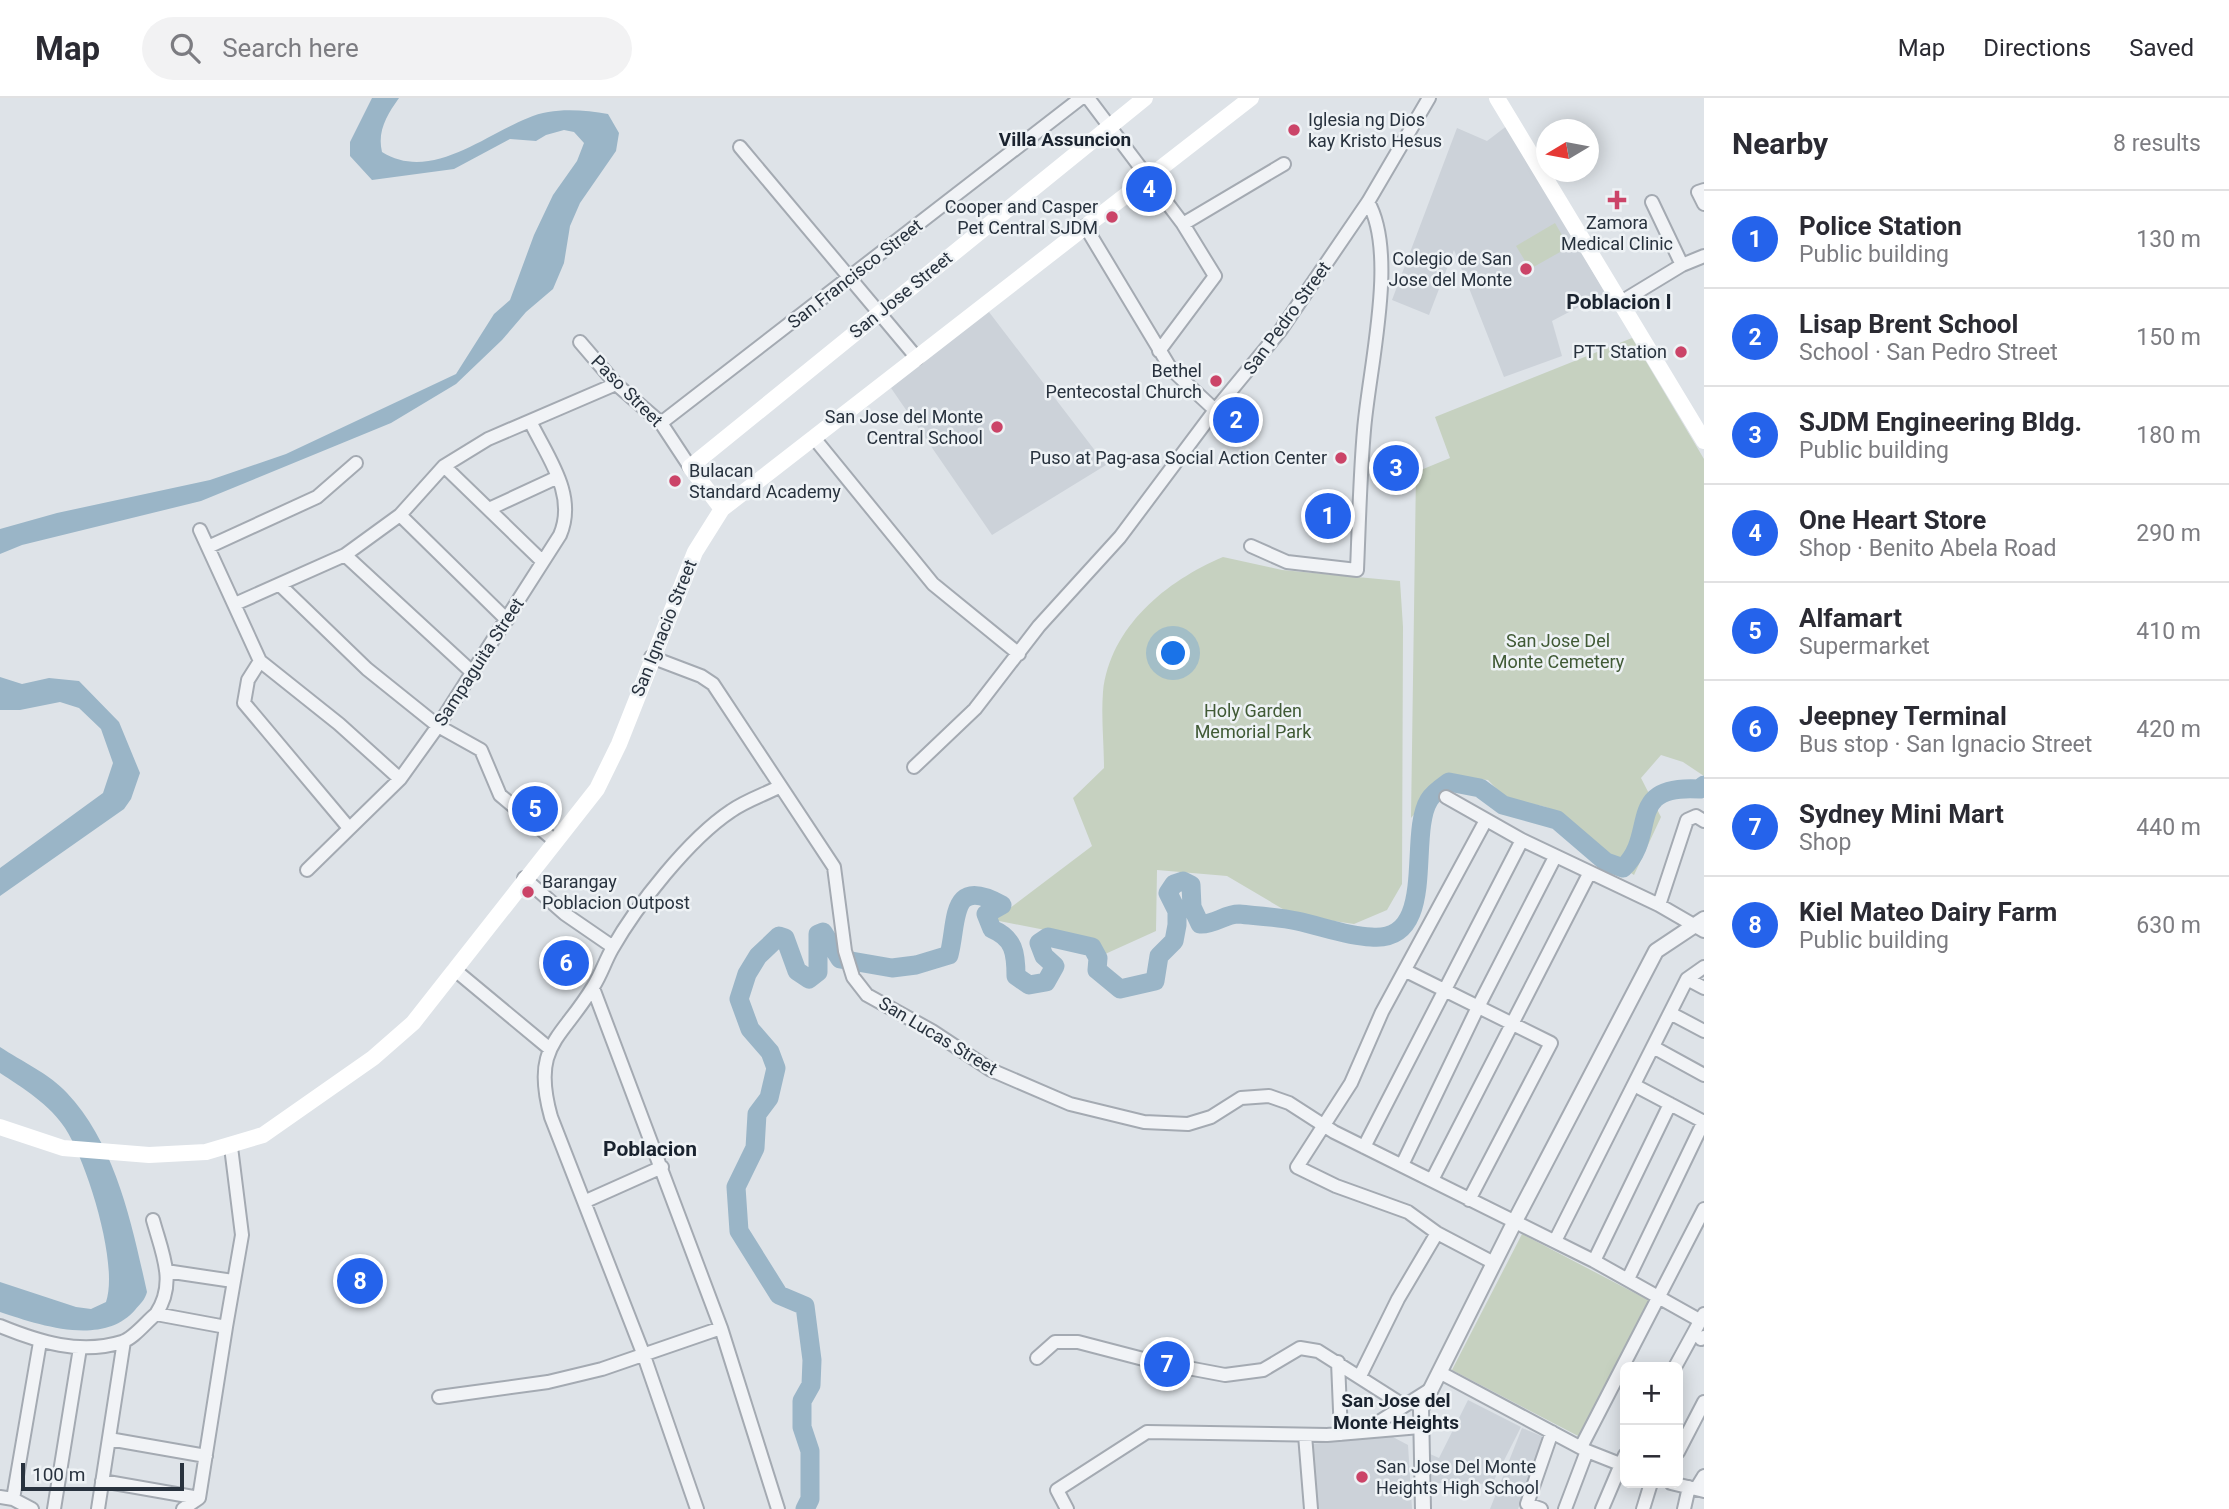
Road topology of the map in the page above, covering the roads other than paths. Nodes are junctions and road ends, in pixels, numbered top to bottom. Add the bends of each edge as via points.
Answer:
1 (1081, 98) edge
2 (1088, 98) edge
3 (1145, 98) edge
4 (1251, 98) edge
5 (1429, 98) edge
6 (1497, 98) edge
7 (1110, 126) junction
8 (740, 147) dead end
9 (1284, 164) dead end
10 (1149, 177) junction
11 (1704, 190) edge
12 (1368, 202) junction
13 (1652, 202) dead end
14 (1704, 204) edge
15 (1183, 224) junction
16 (1085, 226) junction
17 (1704, 256) edge
18 (1682, 265) junction
19 (852, 278) junction
20 (1621, 302) junction
21 (881, 311) junction
22 (580, 342) dead end
23 (1159, 351) junction
24 (918, 358) junction
25 (616, 384) junction
26 (1215, 410) junction
27 (531, 423) junction
28 (661, 423) junction
29 (814, 438) junction
30 (1704, 441) edge
31 (356, 463) dead end
32 (444, 466) junction
33 (690, 467) junction
34 (558, 477) junction
35 (489, 509) junction
36 (722, 509) junction
37 (400, 515) junction
38 (200, 530) dead end
39 (1251, 546) dead end
40 (208, 547) junction
41 (345, 555) junction
42 (542, 561) junction
43 (280, 585) junction
44 (235, 604) junction
45 (507, 620) junction
46 (1019, 654) junction
47 (651, 657) junction
48 (260, 662) junction
49 (473, 673) junction
50 (438, 726) junction
51 (914, 767) dead end
52 (400, 779) junction
53 (779, 787) junction
54 (1446, 797) dead end
55 (1486, 820) junction
56 (1704, 821) edge
57 (349, 828) junction
58 (1522, 840) junction
59 (555, 841) junction
60 (1555, 857) junction
61 (307, 870) dead end
62 (1589, 874) junction
63 (524, 878) junction
64 (1659, 905) junction
65 (1702, 925) edge
66 (613, 947) junction
67 (1704, 967) edge
68 (455, 970) junction
69 (1406, 971) junction
70 (1687, 979) junction
71 (593, 988) junction
72 (1704, 988) edge
73 (1444, 991) junction
74 (1478, 1007) junction
75 (1670, 1013) junction
76 (1511, 1026) junction
77 (1704, 1031) edge
78 (1653, 1047) junction
79 (550, 1049) junction
80 (1704, 1074) edge
81 (1634, 1085) junction
82 (1670, 1104) junction
83 (1704, 1121) edge
84 (1326, 1125) junction
85 (0, 1127) edge
86 (231, 1147) junction
87 (1364, 1147) junction
88 (1402, 1165) junction
89 (662, 1167) junction
90 (1432, 1180) junction
91 (586, 1200) junction
92 (1469, 1200) junction
93 (1704, 1209) edge
94 (153, 1220) dead end
95 (1514, 1221) junction
96 (1437, 1233) junction
97 (1555, 1241) junction
98 (1594, 1261) junction
99 (1494, 1263) junction
100 (166, 1271) junction
101 (1628, 1279) junction
102 (233, 1281) junction
103 (1659, 1295) junction
104 (156, 1314) junction
105 (1702, 1318) edge
106 (0, 1326) edge
107 (226, 1327) junction
108 (721, 1328) junction
109 (1700, 1339) edge
110 (124, 1341) junction
111 (40, 1342) junction
112 (80, 1348) junction
113 (643, 1353) junction
114 (1037, 1358) dead end
115 (1338, 1362) junction
116 (1679, 1362) edge
117 (1439, 1372) junction
118 (1360, 1376) junction
119 (1431, 1389) junction
120 (439, 1397) dead end
121 (1704, 1402) edge
122 (1403, 1405) junction
123 (1420, 1427) junction
124 (1366, 1430) junction
125 (1552, 1432) junction
126 (1341, 1434) junction
127 (1305, 1435) junction
128 (109, 1439) junction
129 (1683, 1442) edge
130 (1584, 1449) junction
131 (206, 1456) junction
132 (1620, 1460) edge
133 (1620, 1470) edge
134 (1704, 1476) edge
135 (103, 1481) junction
136 (1649, 1488) edge
137 (1696, 1489) edge
138 (6, 1498) edge
139 (199, 1498) junction
140 (32, 1509) edge
141 (54, 1509) edge
142 (98, 1509) edge
143 (183, 1509) edge
144 (696, 1509) edge
145 (778, 1509) edge
146 (1067, 1509) edge
147 (1311, 1509) edge
148 (1423, 1509) edge
149 (1541, 1509) edge
150 (1565, 1509) edge
151 (1602, 1509) edge
152 (1643, 1509) edge
153 (1684, 1509) edge

1 - 19 street, San Francisco Street
2 - 7 street
3 - 7 main road, San Jose Street
4 - 10 main road, San Ignacio Street
5 - 12 street, San Pedro Street
6 - 20 main road
7 - 10 street
7 - 21 main road, San Jose Street
8 - 19 street
9 - 15 street
10 - 15 street
10 - 16 main road, San Ignacio Street
11 - 14 street via 1698,192
12 - 26 street, San Pedro Street via 1288,321
12 - 39 street via 1377,217 1382,255 1363,433 1357,570 1287,562
13 - 18 street
15 - 23 street via 1215,276
16 - 23 street
16 - 24 main road, San Ignacio Street
17 - 18 street
18 - 20 street
19 - 21 street
19 - 28 street, San Francisco Street
20 - 30 main road
21 - 24 street
21 - 33 main road, San Jose Street
22 - 25 street, Paso Street
23 - 26 street via 1171,369
24 - 29 main road, San Ignacio Street
25 - 27 street
25 - 28 street, Paso Street
26 - 46 street, San Pedro Street via 1119,537
27 - 32 street via 488,439
27 - 34 street, Sampaguita Street
28 - 33 street, Paso Street
29 - 36 main road, San Ignacio Street
29 - 46 street via 933,584
31 - 40 street via 317,497
32 - 35 street
32 - 37 street
33 - 36 main road, Paso Street
34 - 35 street
34 - 42 street, Sampaguita Street via 567,502 566,521
35 - 42 street
36 - 47 main road, San Ignacio Street via 701,538
37 - 41 street
37 - 45 street
38 - 40 street
40 - 44 street
41 - 43 street
41 - 49 street
42 - 45 street, Sampaguita Street
43 - 44 street
43 - 50 street via 367,670
44 - 48 street
45 - 49 street, Sampaguita Street
46 - 51 street, San Pedro Street via 959,726
47 - 53 street, San Lucas Street via 713,684
47 - 59 main road, San Ignacio Street via 607,770
48 - 52 street via 340,724
48 - 57 street via 248,680 244,703
49 - 50 street, Sampaguita Street
50 - 52 street, Sampaguita Street
50 - 59 street via 481,750 500,795
52 - 57 street, Sampaguita Street
53 - 66 street via 731,811 684,850
53 - 84 street, San Lucas Street via 834,867 846,953 853,977 867,995 991,1070 1070,1104 1144,1122 1182,1124 1211,1117 1241,1098 1269,1096
54 - 55 street
55 - 58 street
55 - 69 street
56 - 64 street via 1696,816 1687,820
57 - 61 street, Sampaguita Street
58 - 60 street
58 - 73 street
59 - 63 main road, San Ignacio Street
60 - 62 street
60 - 74 street
62 - 64 street
62 - 76 street
63 - 66 street
63 - 68 main road, San Ignacio Street
64 - 65 street
65 - 95 street via 1656,951
66 - 71 street
67 - 70 street
68 - 79 street
68 - 86 main road, San Ignacio Street via 413,1023 373,1058 263,1135
69 - 73 street
69 - 84 street
70 - 72 street
70 - 75 street
71 - 79 street via 556,1034
71 - 89 street
73 - 74 street
73 - 87 street
74 - 76 street
74 - 88 street
75 - 77 street
75 - 78 street
76 - 90 street
76 - 92 street via 1550,1043
78 - 80 street
78 - 81 street
79 - 91 street via 544,1080 546,1099
81 - 82 street
81 - 97 street
82 - 83 street
82 - 98 street
83 - 101 street
84 - 87 street, San Lucas Street
84 - 96 street via 1297,1167 1408,1212
85 - 86 main road, San Ignacio Street via 63,1148 122,1154 172,1155
86 - 102 street via 242,1235
87 - 88 street, San Lucas Street
88 - 90 street, San Lucas Street
89 - 91 street
89 - 108 street
90 - 92 street, San Lucas Street
91 - 113 street
92 - 95 street, San Lucas Street
93 - 103 street
94 - 100 street
95 - 97 street, San Lucas Street
95 - 99 street
96 - 99 street
96 - 118 street via 1398,1298
97 - 98 street, San Lucas Street
98 - 101 street, San Lucas Street
99 - 117 street
100 - 102 street
100 - 104 street via 165,1300
101 - 103 street, San Lucas Street
102 - 107 street
103 - 105 street, San Lucas Street
103 - 130 street
104 - 107 street
104 - 110 street
105 - 109 street
106 - 111 street
107 - 131 street
108 - 113 street
108 - 145 street
109 - 116 street
110 - 112 street
110 - 128 street
111 - 112 street
111 - 138 street
112 - 141 street
113 - 120 street via 548,1382
113 - 144 street
114 - 115 street via 1055,1342 1079,1342 1225,1375 1263,1370 1300,1348
115 - 118 street
115 - 126 street
117 - 119 street
117 - 125 street
118 - 122 street
119 - 122 street
119 - 123 street via 1421,1409
121 - 129 street
122 - 124 street
123 - 124 street
123 - 148 street
124 - 126 street
125 - 130 street
125 - 149 street via 1527,1504
126 - 127 street
127 - 146 street via 1147,1432 1057,1490
127 - 147 street
128 - 131 street
128 - 135 street
130 - 132 street
130 - 150 street
131 - 139 street
133 - 151 street
134 - 137 street
135 - 139 street
135 - 142 street
136 - 152 street
137 - 153 street
138 - 140 street
139 - 143 street

